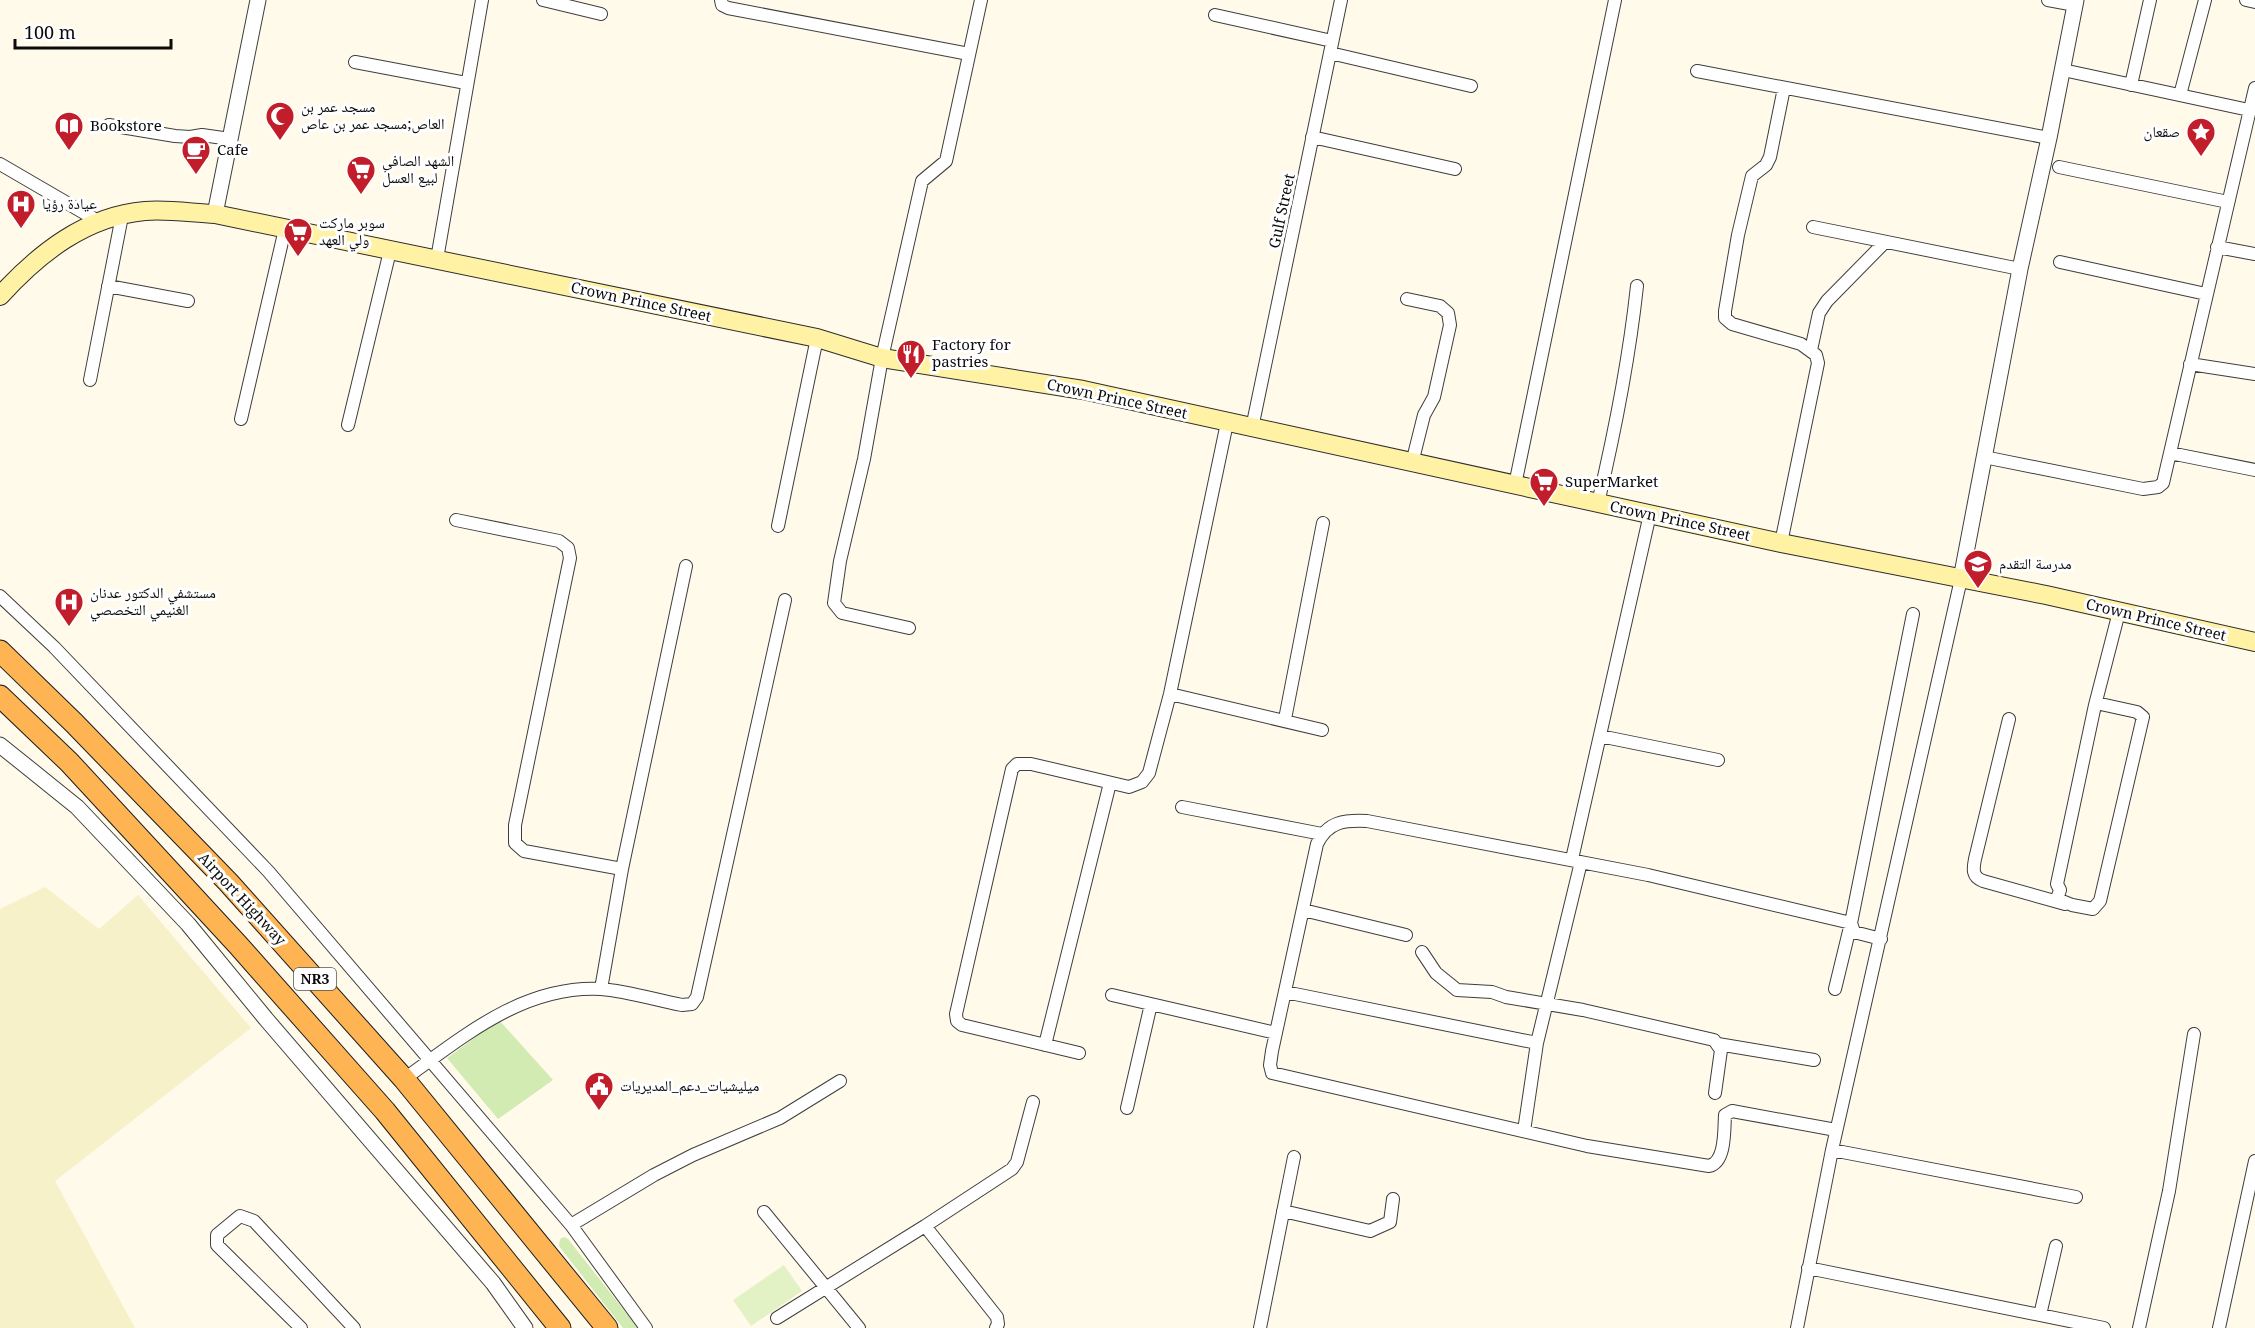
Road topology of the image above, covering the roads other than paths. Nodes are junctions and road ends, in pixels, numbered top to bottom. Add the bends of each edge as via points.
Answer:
1 (258, 0) edge
2 (482, 0) edge
3 (721, 0) edge
4 (981, 0) edge
5 (1341, 0) edge
6 (1615, 0) edge
7 (2048, 0) edge
8 (2150, 0) edge
9 (2205, 0) edge
10 (2246, 0) edge
11 (550, 1) edge
12 (2255, 2) edge
13 (2076, 3) edge
14 (601, 14) dead end
15 (1215, 15) dead end
16 (1331, 47) junction
17 (969, 54) junction
18 (355, 63) dead end
19 (2063, 70) junction
20 (1697, 71) dead end
21 (466, 83) junction
22 (2131, 85) junction
23 (1471, 86) dead end
24 (1784, 88) junction
25 (2255, 88) edge
26 (2180, 95) junction
27 (2249, 110) junction
28 (109, 126) dead end
29 (1312, 137) junction
30 (2049, 138) junction
31 (230, 139) junction
32 (0, 164) edge
33 (2059, 167) dead end
34 (1455, 169) dead end
35 (2228, 202) junction
36 (215, 214) junction
37 (122, 216) junction
38 (98, 221) junction
39 (1813, 227) dead end
40 (285, 229) junction
41 (1886, 242) junction
42 (2217, 247) junction
43 (390, 251) junction
44 (2255, 254) edge
45 (437, 259) junction
46 (2060, 262) dead end
47 (2020, 269) junction
48 (108, 286) junction
49 (1636, 286) dead end
50 (2206, 294) junction
51 (0, 296) edge
52 (1407, 299) dead end
53 (188, 301) dead end
54 (817, 338) junction
55 (1811, 350) junction
56 (882, 358) junction
57 (2190, 364) junction
58 (2255, 374) edge
59 (90, 380) dead end
60 (241, 419) dead end
61 (1227, 423) junction
62 (348, 425) dead end
63 (1252, 428) junction
64 (2170, 453) junction
65 (1984, 457) junction
66 (1412, 463) junction
67 (2255, 470) edge
68 (1515, 485) junction
69 (1598, 503) junction
70 (1650, 514) junction
71 (456, 520) dead end
72 (1323, 523) dead end
73 (778, 526) dead end
74 (1781, 543) junction
75 (687, 566) dead end
76 (1961, 579) junction
77 (0, 596) edge
78 (785, 600) dead end
79 (2120, 612) junction
80 (1913, 614) dead end
81 (909, 628) dead end
82 (2255, 642) edge
83 (0, 651) edge
84 (1170, 694) junction
85 (0, 696) edge
86 (2096, 703) junction
87 (0, 706) edge
88 (1285, 719) junction
89 (2009, 719) dead end
90 (1322, 730) dead end
91 (1600, 736) junction
92 (44, 738) junction
93 (0, 745) edge
94 (1718, 760) dead end
95 (1110, 783) junction
96 (1182, 807) dead end
97 (1322, 834) junction
98 (1576, 861) junction
99 (622, 869) junction
100 (2072, 905) junction
101 (1303, 910) junction
102 (1851, 923) junction
103 (1406, 935) dead end
104 (1881, 939) junction
105 (1422, 951) dead end
106 (1834, 989) dead end
107 (601, 990) junction
108 (1285, 992) junction
109 (1112, 995) dead end
110 (1151, 1004) junction
111 (1547, 1004) junction
112 (1276, 1033) junction
113 (2194, 1034) dead end
114 (1537, 1043) junction
115 (1719, 1044) junction
116 (1045, 1046) junction
117 (1079, 1053) dead end
118 (431, 1060) junction
119 (1814, 1060) dead end
120 (404, 1079) junction
121 (840, 1081) dead end
122 (1715, 1093) dead end
123 (1033, 1102) dead end
124 (1127, 1108) dead end
125 (1836, 1130) junction
126 (1524, 1131) junction
127 (1832, 1150) junction
128 (1294, 1157) dead end
129 (2255, 1161) edge
130 (2076, 1197) dead end
131 (1393, 1199) dead end
132 (1284, 1211) junction
133 (764, 1212) dead end
134 (570, 1225) junction
135 (925, 1226) junction
136 (2056, 1246) dead end
137 (1808, 1268) junction
138 (827, 1288) junction
139 (2040, 1315) junction
140 (777, 1318) dead end
141 (301, 1328) edge
142 (354, 1328) edge
143 (525, 1328) edge
144 (560, 1328) edge
145 (607, 1328) edge
146 (646, 1328) edge
147 (859, 1328) edge
148 (996, 1328) edge
149 (1260, 1328) edge
150 (1797, 1328) edge
151 (2104, 1328) edge
152 (2139, 1328) edge
153 (2219, 1328) edge

1 - 31 street
2 - 21 street
3 - 17 street via 728,8
4 - 17 street
5 - 16 street, Gulf Street
6 - 68 street
7 - 13 street
8 - 22 street
9 - 26 street
10 - 12 street
11 - 14 street
13 - 19 street
15 - 16 street
16 - 23 street
16 - 29 street, Gulf Street
17 - 56 street via 946,161 922,181
18 - 21 street
19 - 22 street
19 - 30 street
20 - 24 street
21 - 45 street
22 - 26 street
24 - 30 street
24 - 55 street via 1770,157 1752,176 1725,318 1731,324
25 - 27 street
26 - 27 street
27 - 35 street
28 - 31 street
29 - 34 street
29 - 63 street, Gulf Street
30 - 47 street
31 - 36 street
32 - 38 street
33 - 35 street
35 - 42 street
36 - 37 main road, Crown Prince Street via 145,211
36 - 40 main road, Crown Prince Street
37 - 38 main road, Crown Prince Street
37 - 48 street
38 - 51 main road, Crown Prince Street via 49,250
39 - 41 street
40 - 43 main road, Crown Prince Street
40 - 60 street
41 - 47 street
41 - 55 street via 1827,302 1820,313
42 - 44 street
42 - 50 street
43 - 45 main road, Crown Prince Street
43 - 62 street
45 - 54 main road, Crown Prince Street
46 - 50 street
47 - 65 street
48 - 53 street
48 - 59 street
49 - 69 street via 1621,398
50 - 57 street
52 - 66 street via 1440,306 1448,313 1450,325 1434,398 1424,415
54 - 56 main road, Crown Prince Street
54 - 73 street
55 - 74 street via 1818,363
56 - 61 main road, Crown Prince Street via 1083,390
56 - 81 street via 834,603 842,613
57 - 58 street
57 - 64 street
61 - 63 main road, Crown Prince Street
61 - 84 street
63 - 66 main road, Crown Prince Street
64 - 65 street via 2163,483 2143,489
64 - 67 street
65 - 76 street
66 - 68 main road, Crown Prince Street
68 - 69 main road, Crown Prince Street
69 - 70 main road, Crown Prince Street
70 - 74 main road, Crown Prince Street
70 - 91 street
71 - 99 street via 559,541 568,548 570,558 515,825 515,843 524,850
72 - 88 street
74 - 76 main road, Crown Prince Street
75 - 99 street
76 - 79 main road, Crown Prince Street
76 - 104 street
77 - 118 street via 54,647 268,871
78 - 107 street via 697,997 692,1004 682,1005
79 - 82 main road, Crown Prince Street
79 - 86 street
80 - 102 street
83 - 120 highway, Airport Highway / NR3 via 228,882
84 - 88 street
84 - 95 street via 1149,773 1142,782 1129,787
85 - 92 highway, NR3
86 - 100 street via 2057,884 2057,899
86 - 100 street via 2137,712 2143,717 2100,901 2093,909
87 - 92 highway
88 - 90 street
89 - 100 street via 1974,874 1983,881
91 - 94 street
91 - 98 street
92 - 144 highway, NR3 via 386,1111
93 - 143 street via 77,807 188,924 494,1282
95 - 116 street
95 - 116 street via 1031,764 1017,764 1012,769 956,1014 962,1025
96 - 97 street
97 - 98 street via 1345,820 1367,821
97 - 101 street
98 - 102 street
98 - 111 street
99 - 107 street
101 - 103 street
101 - 108 street
102 - 104 street via 1854,932
102 - 106 street
104 - 125 street
105 - 111 street via 1436,973 1457,990 1482,990
107 - 118 street via 573,991 522,1002
108 - 112 street
108 - 114 street
109 - 110 street
110 - 112 street
110 - 124 street
111 - 114 street
111 - 115 street
112 - 126 street via 1272,1073
113 - 152 street via 2169,1191
114 - 126 street
115 - 119 street
115 - 122 street
116 - 117 street
118 - 120 street
118 - 134 street
120 - 145 highway, Airport Highway / NR3
121 - 134 street via 780,1118 654,1175
123 - 135 street via 1015,1166
125 - 126 street via 1732,1111 1725,1115 1720,1158 1709,1166 1587,1146
125 - 127 street
127 - 130 street
127 - 137 street
128 - 132 street
129 - 153 street
131 - 132 street via 1390,1222 1370,1231
132 - 149 street
133 - 138 street
134 - 146 street
135 - 138 street
135 - 148 street via 997,1317
136 - 139 street
137 - 139 street
137 - 150 street
138 - 140 street
138 - 147 street
139 - 151 street
141 - 142 street via 217,1245 217,1235 240,1216 254,1221

